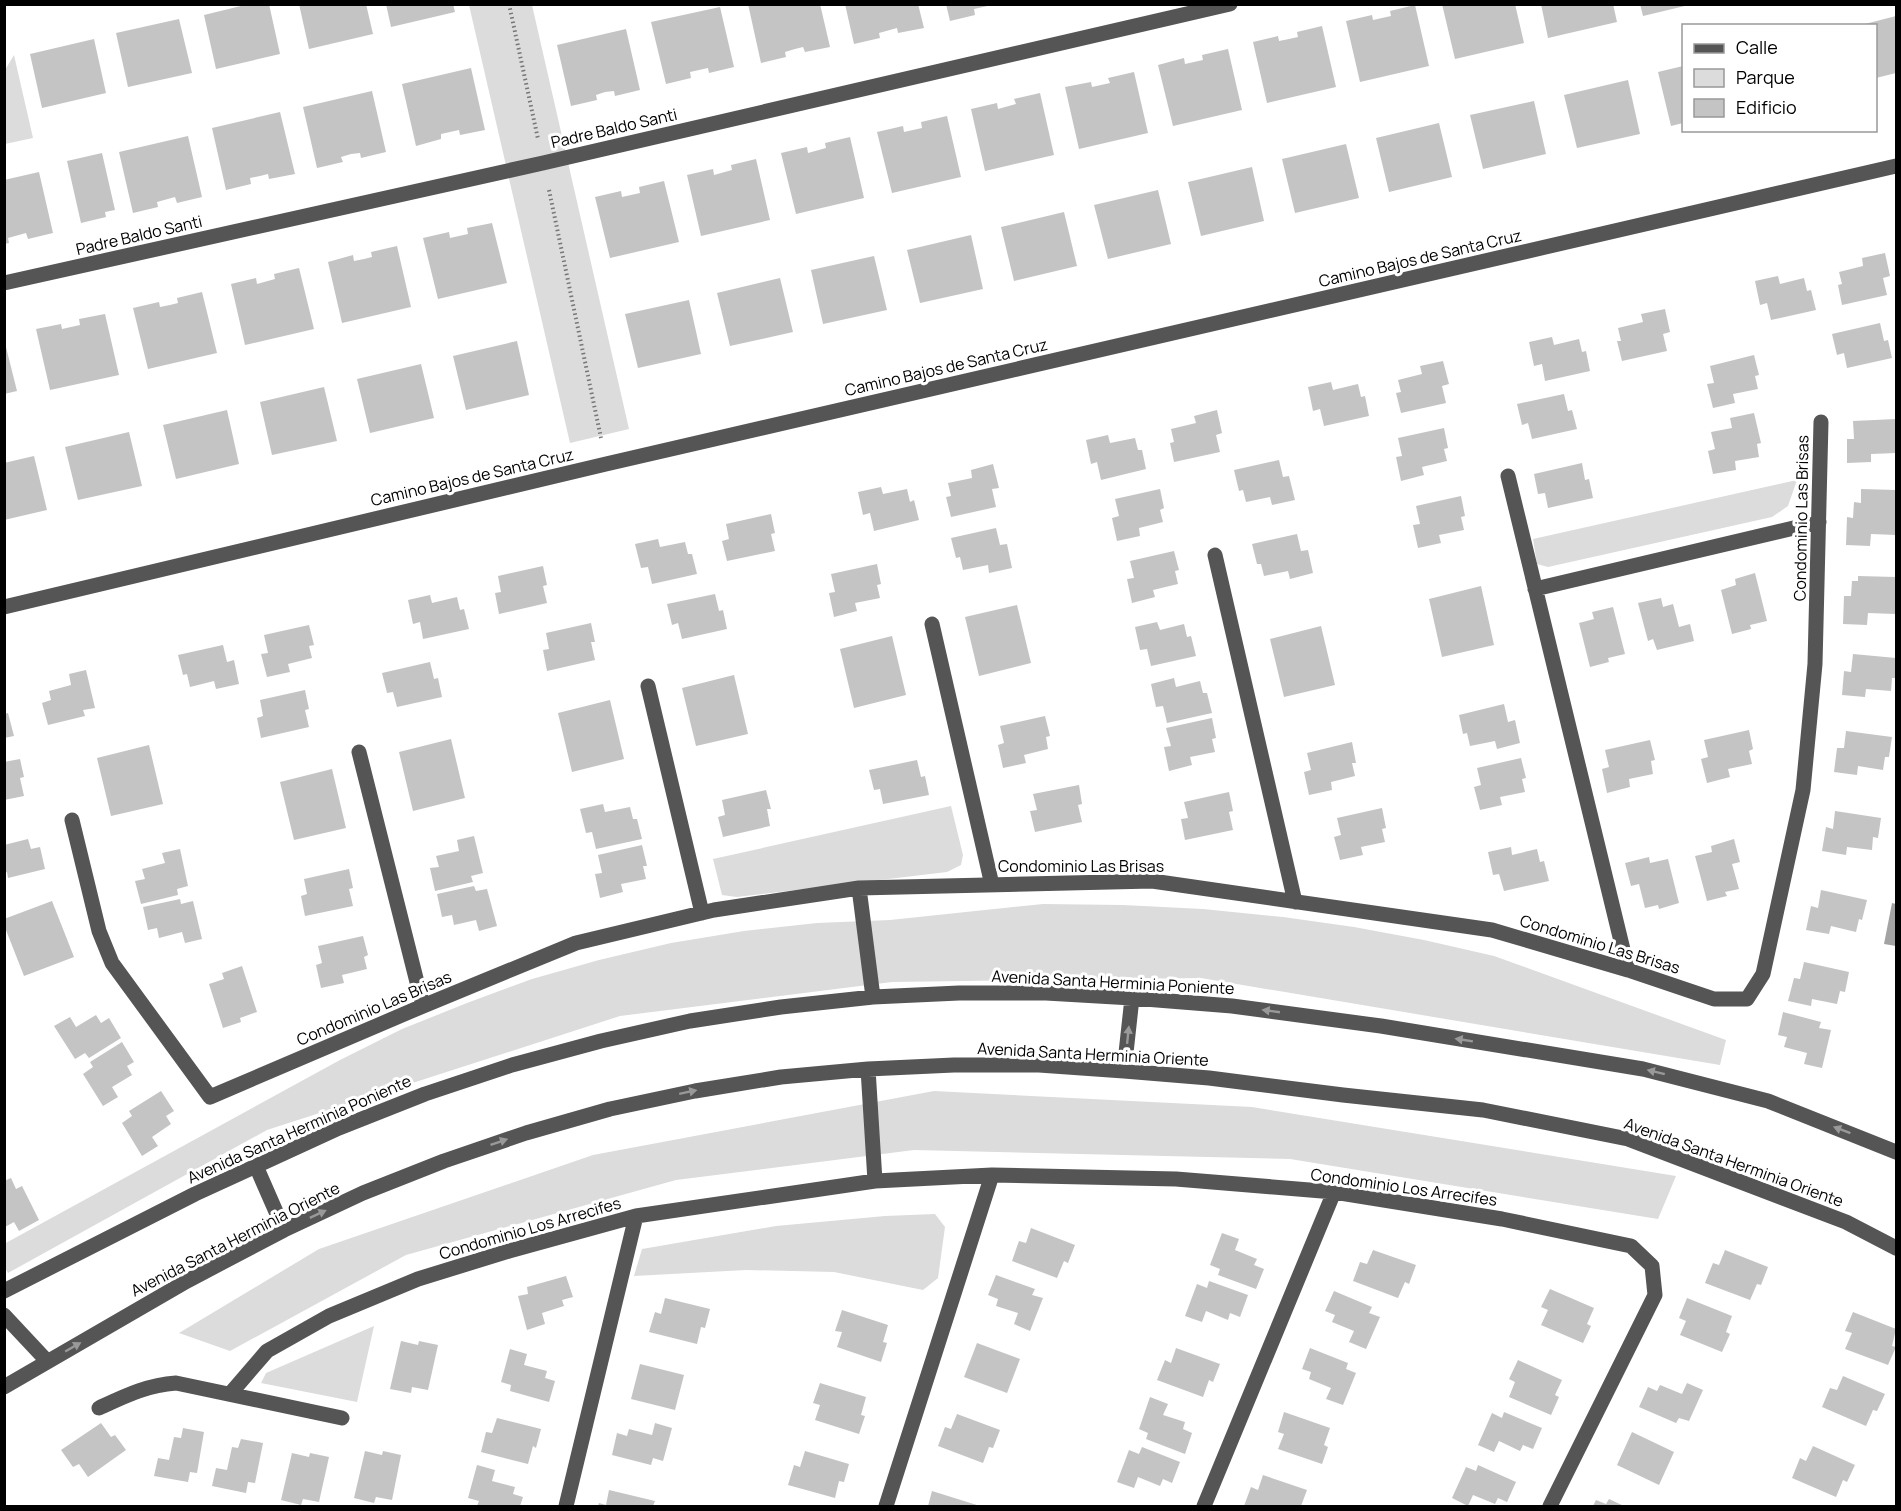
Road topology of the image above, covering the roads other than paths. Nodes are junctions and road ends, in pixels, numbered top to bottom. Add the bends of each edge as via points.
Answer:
1 (1230, 4) edge
2 (1896, 166) edge
3 (4, 283) edge
4 (1821, 422) dead end
5 (1508, 476) dead end
6 (1819, 522) junction
7 (1215, 555) dead end
8 (1535, 590) junction
9 (4, 607) edge
10 (932, 624) dead end
11 (648, 686) dead end
12 (359, 752) dead end
13 (72, 820) dead end
14 (992, 885) junction
15 (859, 888) junction
16 (1295, 902) junction
17 (702, 913) junction
18 (1628, 970) junction
19 (873, 997) junction
20 (1132, 998) junction
21 (423, 1006) junction
22 (868, 1069) junction
23 (1124, 1071) junction
24 (1896, 1152) edge
25 (256, 1166) junction
26 (992, 1175) junction
27 (875, 1181) junction
28 (1334, 1192) junction
29 (636, 1216) junction
30 (284, 1230) junction
31 (1896, 1248) edge
32 (4, 1291) edge
33 (4, 1315) edge
34 (47, 1361) junction
35 (4, 1387) edge
36 (230, 1394) junction
37 (99, 1408) dead end
38 (342, 1418) dead end
39 (566, 1506) edge
40 (886, 1506) edge
41 (1204, 1506) edge
42 (1550, 1506) edge

1 - 3 street, Padre Baldo Santi
2 - 9 street, Camino Bajos de Santa Cruz
4 - 6 street, Condominio Las Brisas
5 - 8 street
6 - 8 street
6 - 18 street, Condominio Las Brisas via 1815,664 1803,790 1763,974 1747,999 1714,999
7 - 16 street
8 - 18 street
10 - 14 street
11 - 17 street
12 - 21 street
13 - 21 street, Condominio Las Brisas via 99,932 112,963 210,1097
14 - 15 street, Condominio Las Brisas
14 - 16 street, Condominio Las Brisas via 1152,881
15 - 17 street, Condominio Las Brisas
15 - 19 street
16 - 18 street, Condominio Las Brisas via 1492,930
17 - 21 street, Condominio Las Brisas via 576,943
19 - 20 street, Avenida Santa Herminia Poniente via 1024,993
19 - 25 street, Avenida Santa Herminia Poniente via 690,1021 512,1065 371,1115
23 -> 20 street
24 -> 20 street, Avenida Santa Herminia Poniente via 1768,1101 1643,1069 1381,1026 1232,1006
22 - 23 street, Avenida Santa Herminia Oriente via 1028,1065
22 - 27 street
30 -> 22 street, Avenida Santa Herminia Oriente via 363,1193 526,1132 695,1091
23 - 31 street, Avenida Santa Herminia Oriente via 1483,1110 1628,1139 1846,1222
25 - 30 street
25 - 32 street, Avenida Santa Herminia Poniente
26 - 27 street, Condominio Los Arrecifes
26 - 28 street, Condominio Los Arrecifes via 1176,1179
26 - 40 street
27 - 29 street, Condominio Los Arrecifes
28 - 41 street
28 - 42 street, Condominio Los Arrecifes via 1502,1219 1631,1246 1652,1266 1655,1296
29 - 36 street, Condominio Los Arrecifes via 418,1279 329,1316 267,1351
29 - 39 street
34 -> 30 street, Avenida Santa Herminia Oriente
33 - 34 street
34 - 35 street, Avenida Santa Herminia Oriente
36 - 37 street via 176,1383 156,1385
36 - 38 street

